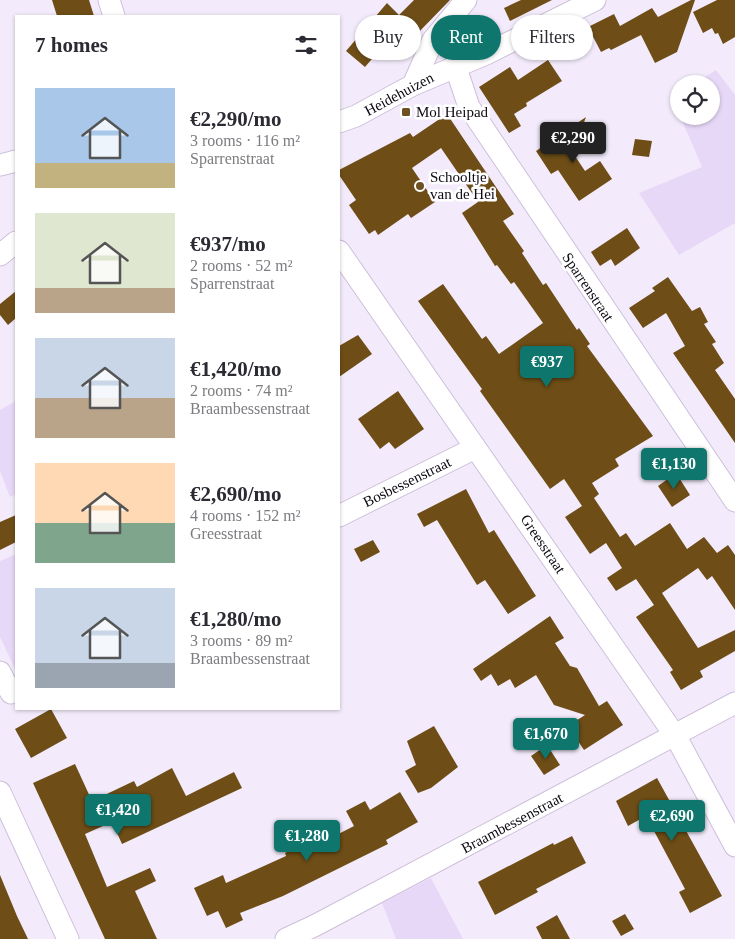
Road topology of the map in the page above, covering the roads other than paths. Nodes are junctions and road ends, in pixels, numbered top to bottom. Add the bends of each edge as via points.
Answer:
1 (109, 0) edge
2 (466, 0) edge
3 (595, 0) edge
4 (114, 15) edge
5 (455, 65) junction
6 (413, 85) junction
7 (340, 122) edge
8 (15, 161) edge
9 (0, 165) edge
10 (15, 243) edge
11 (340, 252) edge
12 (0, 255) edge
13 (475, 448) junction
14 (735, 501) edge
15 (340, 516) edge
16 (0, 672) edge
17 (15, 691) edge
18 (735, 703) edge
19 (676, 737) junction
20 (0, 792) edge
21 (735, 846) edge
22 (68, 939) edge
23 (286, 939) edge

1 - 4 street
2 - 6 street via 433,40
3 - 5 street, Heidehuizen via 486,54
5 - 6 street, Heidehuizen
5 - 14 street, Sparrenstraat via 469,107
6 - 7 street, Heidehuizen
8 - 9 street
10 - 12 street
11 - 13 street, Greesstraat
13 - 15 street, Bosbessenstraat
13 - 19 street, Greesstraat
16 - 17 street via 11,693
18 - 19 street, Braambessenstraat
19 - 21 street, Greesstraat
19 - 23 street, Braambessenstraat
20 - 22 street

